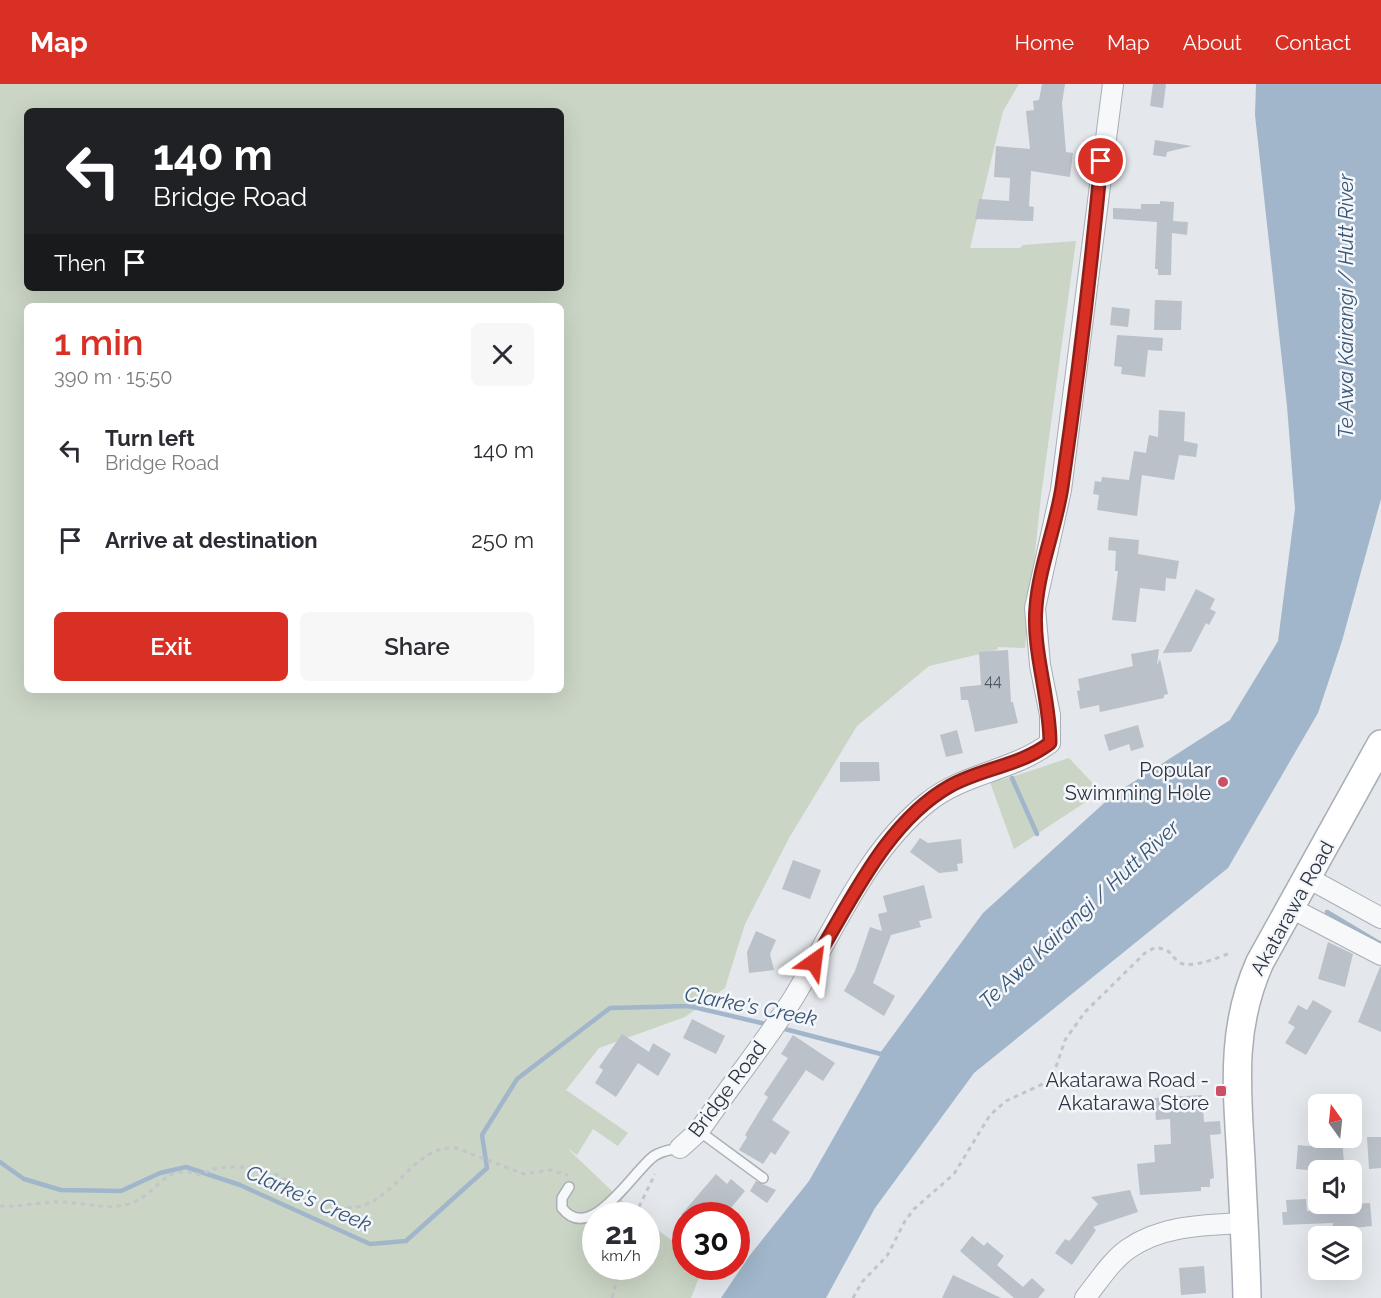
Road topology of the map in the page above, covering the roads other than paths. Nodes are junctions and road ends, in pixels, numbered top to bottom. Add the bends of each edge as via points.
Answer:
1 (1113, 84) edge
2 (1381, 744) edge
3 (1308, 878) junction
4 (1291, 908) junction
5 (1381, 918) edge
6 (1381, 955) edge
7 (699, 1131) junction
8 (681, 1148) joint
9 (763, 1178) dead end
10 (569, 1187) dead end
11 (1244, 1223) junction
12 (1085, 1298) edge
13 (1247, 1298) edge

1 - 7 street, Bridge Road via 1061,490 1035,608 1050,715 1050,743 1033,756 950,786 926,803 893,836 865,874 792,999
2 - 3 street, Akatarawa Road
3 - 4 street, Akatarawa Road
3 - 5 street
4 - 6 street
4 - 11 street, Akatarawa Road via 1246,991 1242,1016 1237,1081
7 - 8 street, Bridge Road
7 - 9 lane
8 - 10 lane via 663,1150 652,1157 612,1200 587,1219 573,1217 562,1208 562,1198
11 - 12 street via 1181,1228 1144,1240 1127,1250
11 - 13 street, Akatarawa Road

